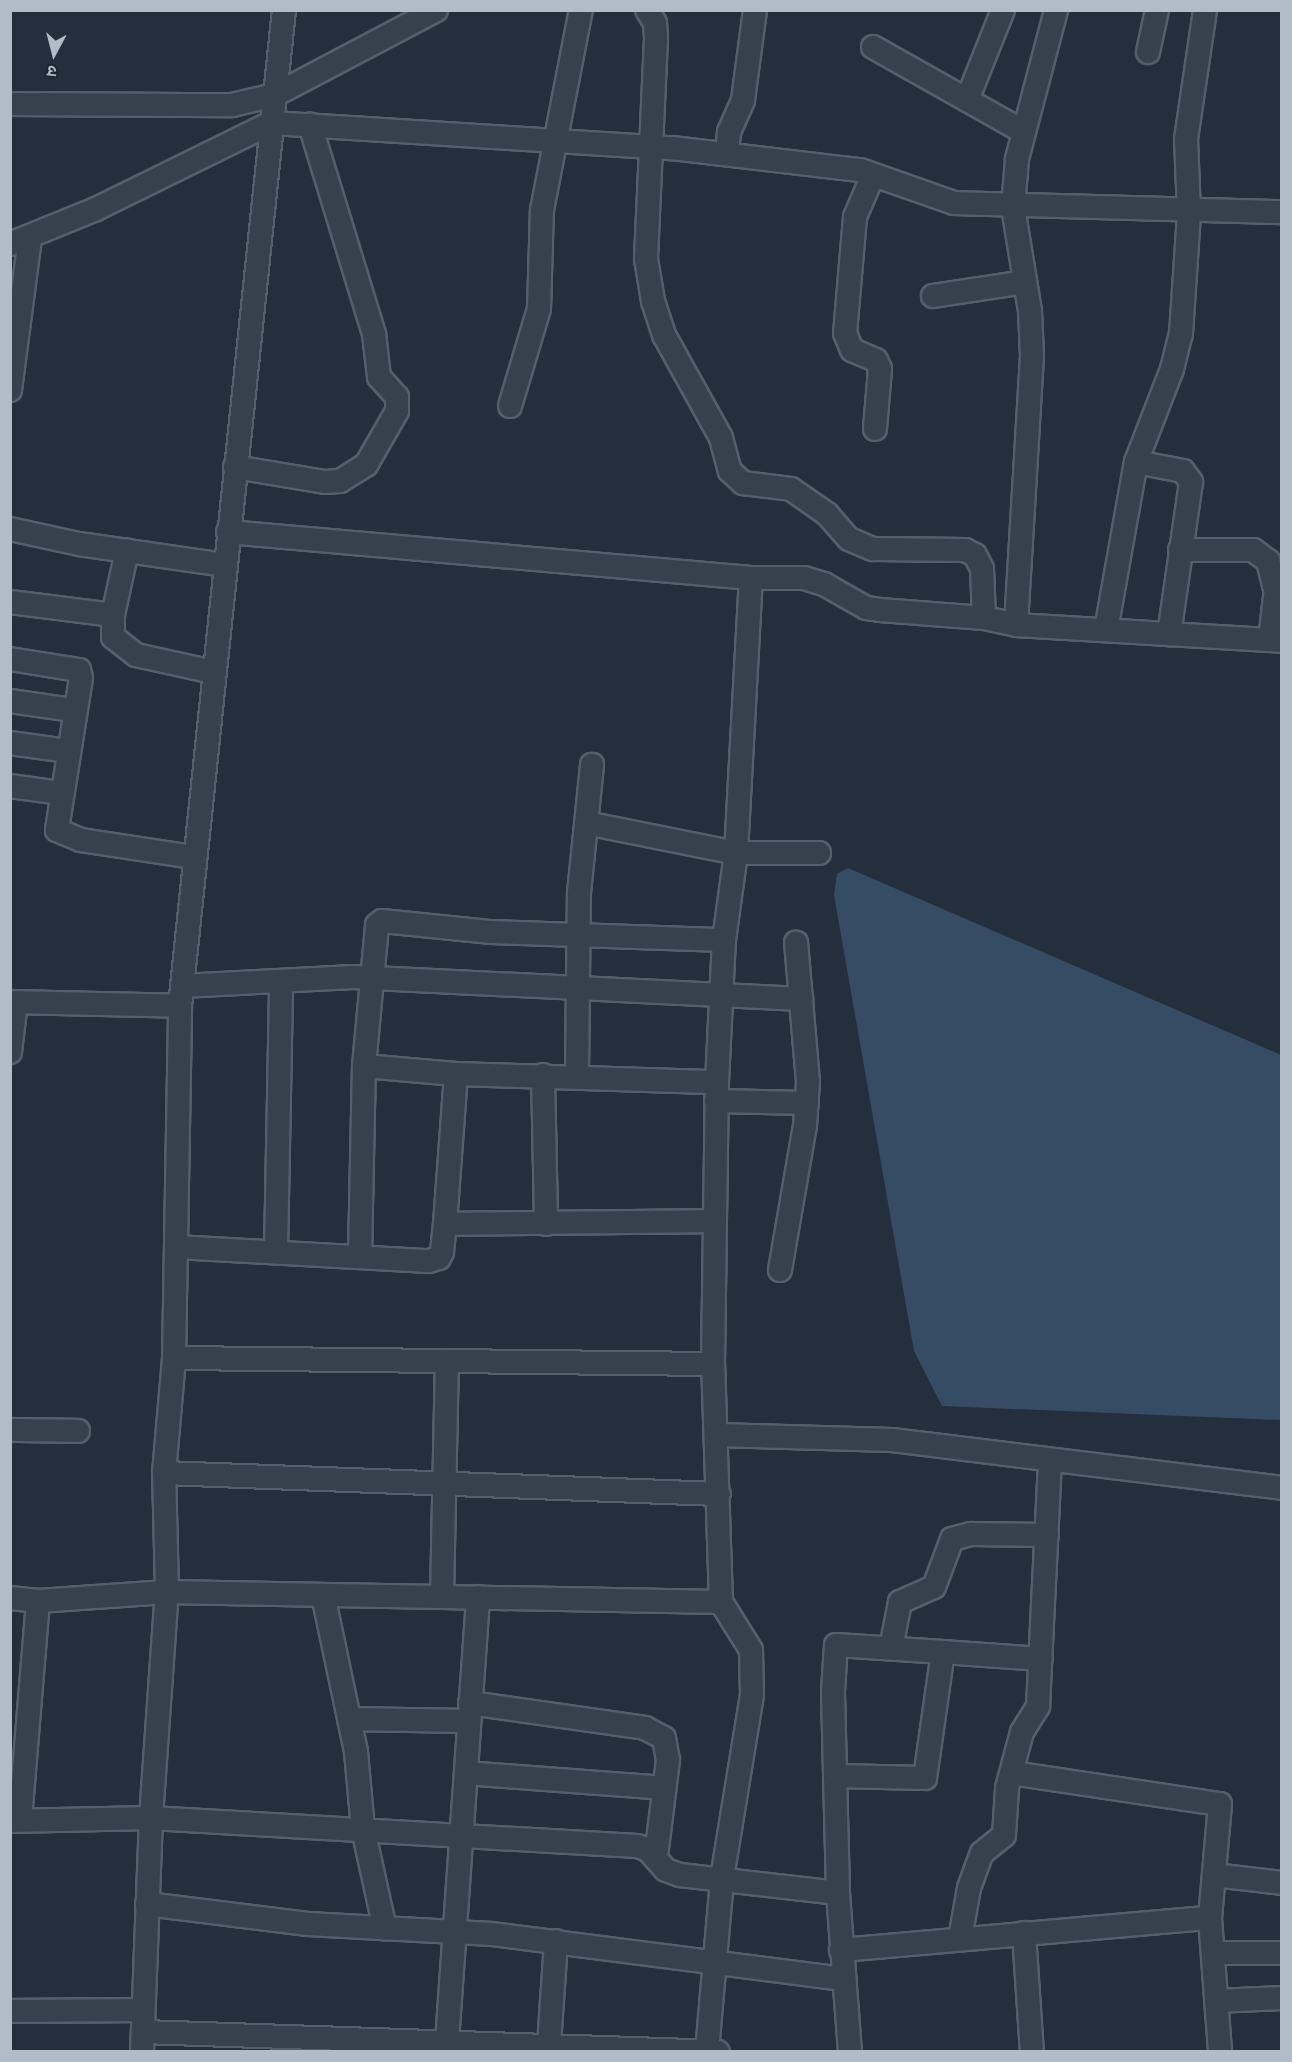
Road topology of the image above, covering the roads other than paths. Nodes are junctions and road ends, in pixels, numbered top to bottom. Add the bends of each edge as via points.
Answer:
1 (284, 10) edge
2 (436, 10) edge
3 (581, 10) edge
4 (755, 10) edge
5 (1003, 10) edge
6 (1056, 10) edge
7 (1156, 10) edge
8 (1205, 10) edge
9 (653, 15) edge
10 (873, 47) dead end
11 (1148, 52) dead end
12 (275, 95) junction
13 (967, 100) junction
14 (10, 104) edge
15 (271, 123) junction
16 (310, 125) junction
17 (1024, 132) junction
18 (555, 141) junction
19 (654, 147) junction
20 (727, 154) junction
21 (873, 175) junction
22 (1013, 207) junction
23 (1281, 212) edge
24 (1189, 213) junction
25 (20, 242) edge
26 (1026, 282) junction
27 (933, 296) dead end
28 (13, 361) edge
29 (10, 390) edge
30 (510, 406) dead end
31 (875, 429) dead end
32 (1136, 462) junction
33 (235, 467) junction
34 (10, 529) edge
35 (228, 532) junction
36 (1180, 550) junction
37 (127, 551) junction
38 (225, 565) junction
39 (751, 578) junction
40 (1279, 589) edge
41 (10, 602) edge
42 (113, 615) junction
43 (984, 618) junction
44 (1016, 625) junction
45 (1106, 630) junction
46 (1169, 634) junction
47 (1276, 640) edge
48 (10, 659) edge
49 (213, 672) junction
50 (10, 701) edge
51 (73, 710) junction
52 (10, 743) edge
53 (68, 751) junction
54 (592, 765) dead end
55 (10, 786) edge
56 (60, 793) junction
57 (586, 824) junction
58 (736, 852) junction
59 (819, 853) dead end
60 (194, 857) junction
61 (578, 935) junction
62 (724, 940) junction
63 (796, 942) dead end
64 (372, 979) junction
65 (280, 981) junction
66 (579, 987) junction
67 (181, 996) junction
68 (723, 996) junction
69 (801, 999) junction
70 (13, 1002) edge
71 (10, 1052) edge
72 (364, 1066) junction
73 (456, 1074) junction
74 (543, 1075) junction
75 (578, 1076) junction
76 (717, 1092) junction
77 (807, 1103) junction
78 (715, 1221) junction
79 (445, 1224) junction
80 (546, 1224) junction
81 (176, 1246) junction
82 (276, 1251) junction
83 (360, 1255) junction
84 (780, 1270) dead end
85 (174, 1358) junction
86 (447, 1361) junction
87 (713, 1364) junction
88 (10, 1430) edge
89 (78, 1431) dead end
90 (717, 1435) junction
91 (1050, 1460) junction
92 (164, 1473) junction
93 (444, 1484) junction
94 (1281, 1488) edge
95 (718, 1494) junction
96 (1047, 1535) junction
97 (167, 1592) junction
98 (323, 1594) junction
99 (442, 1596) junction
100 (478, 1597) junction
101 (10, 1598) edge
102 (38, 1601) junction
103 (722, 1602) junction
104 (891, 1648) junction
105 (943, 1652) junction
106 (1041, 1659) junction
107 (470, 1712) junction
108 (349, 1719) junction
109 (20, 1735) edge
110 (466, 1773) junction
111 (1012, 1773) junction
112 (835, 1776) junction
113 (664, 1788) junction
114 (151, 1818) junction
115 (15, 1820) edge
116 (363, 1829) junction
117 (461, 1836) junction
118 (656, 1857) junction
119 (1214, 1875) junction
120 (722, 1878) junction
121 (1281, 1883) edge
122 (838, 1893) junction
123 (147, 1904) junction
124 (1210, 1918) junction
125 (385, 1929) junction
126 (455, 1933) junction
127 (1024, 1933) junction
128 (960, 1939) junction
129 (556, 1941) junction
130 (841, 1950) junction
131 (1212, 1953) junction
132 (1281, 1953) edge
133 (714, 1962) junction
134 (844, 1979) junction
135 (1281, 1998) edge
136 (1216, 2001) junction
137 (10, 2011) edge
138 (143, 2031) edge
139 (447, 2042) junction
140 (549, 2045) junction
141 (381, 2046) edge
142 (514, 2048) edge
143 (707, 2051) edge
144 (718, 2052) edge
145 (850, 2052) edge
146 (1032, 2052) edge
147 (1220, 2052) edge

1 - 12 street
2 - 12 street
3 - 18 street
4 - 20 street via 743,99 729,132
5 - 13 street
6 - 17 street
7 - 11 street
8 - 24 street via 1186,139
9 - 19 street
10 - 13 street
12 - 14 street via 203,107
12 - 15 street
13 - 17 street
15 - 16 street
15 - 25 street
15 - 33 street
16 - 18 street
16 - 33 street via 374,334 379,377 397,397 397,411 366,465 340,481
17 - 22 street
18 - 19 street
18 - 30 street via 542,210 538,309
19 - 20 street
19 - 43 street via 646,259 653,301 664,335 721,438 735,479 753,486 791,489 827,514 849,539 873,549 965,550 975,555 982,569
20 - 21 street via 860,170
21 - 22 street via 954,203
21 - 31 street via 855,218 845,333 852,350 876,360 880,369
22 - 24 street
22 - 26 street
23 - 24 street
24 - 32 street via 1181,334 1172,369 1151,414
25 - 28 street
26 - 27 street
26 - 44 street via 1031,395
28 - 29 street
32 - 36 street via 1188,475 1191,482
32 - 45 street
33 - 35 street
34 - 37 street
35 - 38 street
35 - 39 street
36 - 40 street via 1253,550 1268,561
36 - 46 street
37 - 38 street
37 - 42 street
38 - 49 street
39 - 43 street via 816,581 866,608
39 - 58 street
40 - 47 street
41 - 42 street
42 - 49 street via 114,638 136,655
43 - 44 street
44 - 45 street
45 - 46 street
46 - 47 street
48 - 51 street via 79,670 81,678
49 - 60 street
50 - 51 street
51 - 53 street
52 - 53 street
53 - 56 street
54 - 57 street
55 - 56 street
56 - 60 street via 57,830 66,836
57 - 58 street
57 - 61 street
58 - 59 street
58 - 62 street
60 - 67 street
61 - 62 street
61 - 64 street via 491,932 382,921 374,935
61 - 66 street
62 - 68 street
63 - 69 street
64 - 65 street
64 - 66 street
64 - 72 street
65 - 67 street
65 - 82 street
66 - 68 street
66 - 75 street
67 - 70 street
67 - 81 street
68 - 69 street
68 - 76 street
69 - 77 street via 807,1042
70 - 71 street
72 - 73 street
72 - 83 street
73 - 74 street
73 - 79 street
74 - 75 street
74 - 80 street
75 - 76 street
76 - 77 street
76 - 78 street
77 - 84 street
78 - 80 street
78 - 87 street
79 - 80 street
79 - 83 street via 440,1258
81 - 82 street
81 - 85 street
82 - 83 street
85 - 86 street
85 - 92 street
86 - 87 street
86 - 93 street
87 - 90 street
88 - 89 street
90 - 91 street via 892,1440
90 - 95 street
91 - 94 street
91 - 96 street
92 - 93 street
92 - 97 street
93 - 95 street
93 - 99 street
95 - 103 street
96 - 104 street via 971,1534 952,1539 934,1587 900,1602
96 - 106 street
97 - 98 street
97 - 102 street
97 - 114 street
98 - 99 street
98 - 108 street
99 - 100 street
100 - 103 street
100 - 107 street
101 - 102 street
102 - 109 street
103 - 120 street via 751,1650 752,1694
104 - 105 street
104 - 112 street via 836,1645
105 - 106 street
105 - 112 street via 925,1778
106 - 111 street via 1038,1706 1023,1732
107 - 108 street
107 - 110 street
107 - 113 street via 657,1732 668,1747
108 - 116 street
109 - 115 street
110 - 113 street
110 - 117 street
111 - 119 street via 1220,1804
111 - 128 street via 1004,1836 982,1853 969,1888
112 - 122 street
113 - 118 street
114 - 115 street
114 - 116 street
114 - 123 street
116 - 117 street
116 - 125 street
117 - 118 street via 637,1846
117 - 126 street
118 - 120 street via 666,1870 680,1875
119 - 121 street
119 - 124 street
120 - 122 street
120 - 133 street
122 - 130 street
123 - 125 street via 308,1924
123 - 138 street
124 - 127 street
124 - 131 street
125 - 126 street
126 - 129 street
126 - 139 street
127 - 128 street
127 - 146 street
128 - 130 street
129 - 133 street
129 - 140 street
130 - 134 street
131 - 132 street
131 - 136 street
133 - 134 street
133 - 143 street
134 - 145 street
135 - 136 street
136 - 147 street
137 - 138 street
138 - 141 street
139 - 141 street
139 - 142 street
140 - 142 street
140 - 143 street
143 - 144 street

